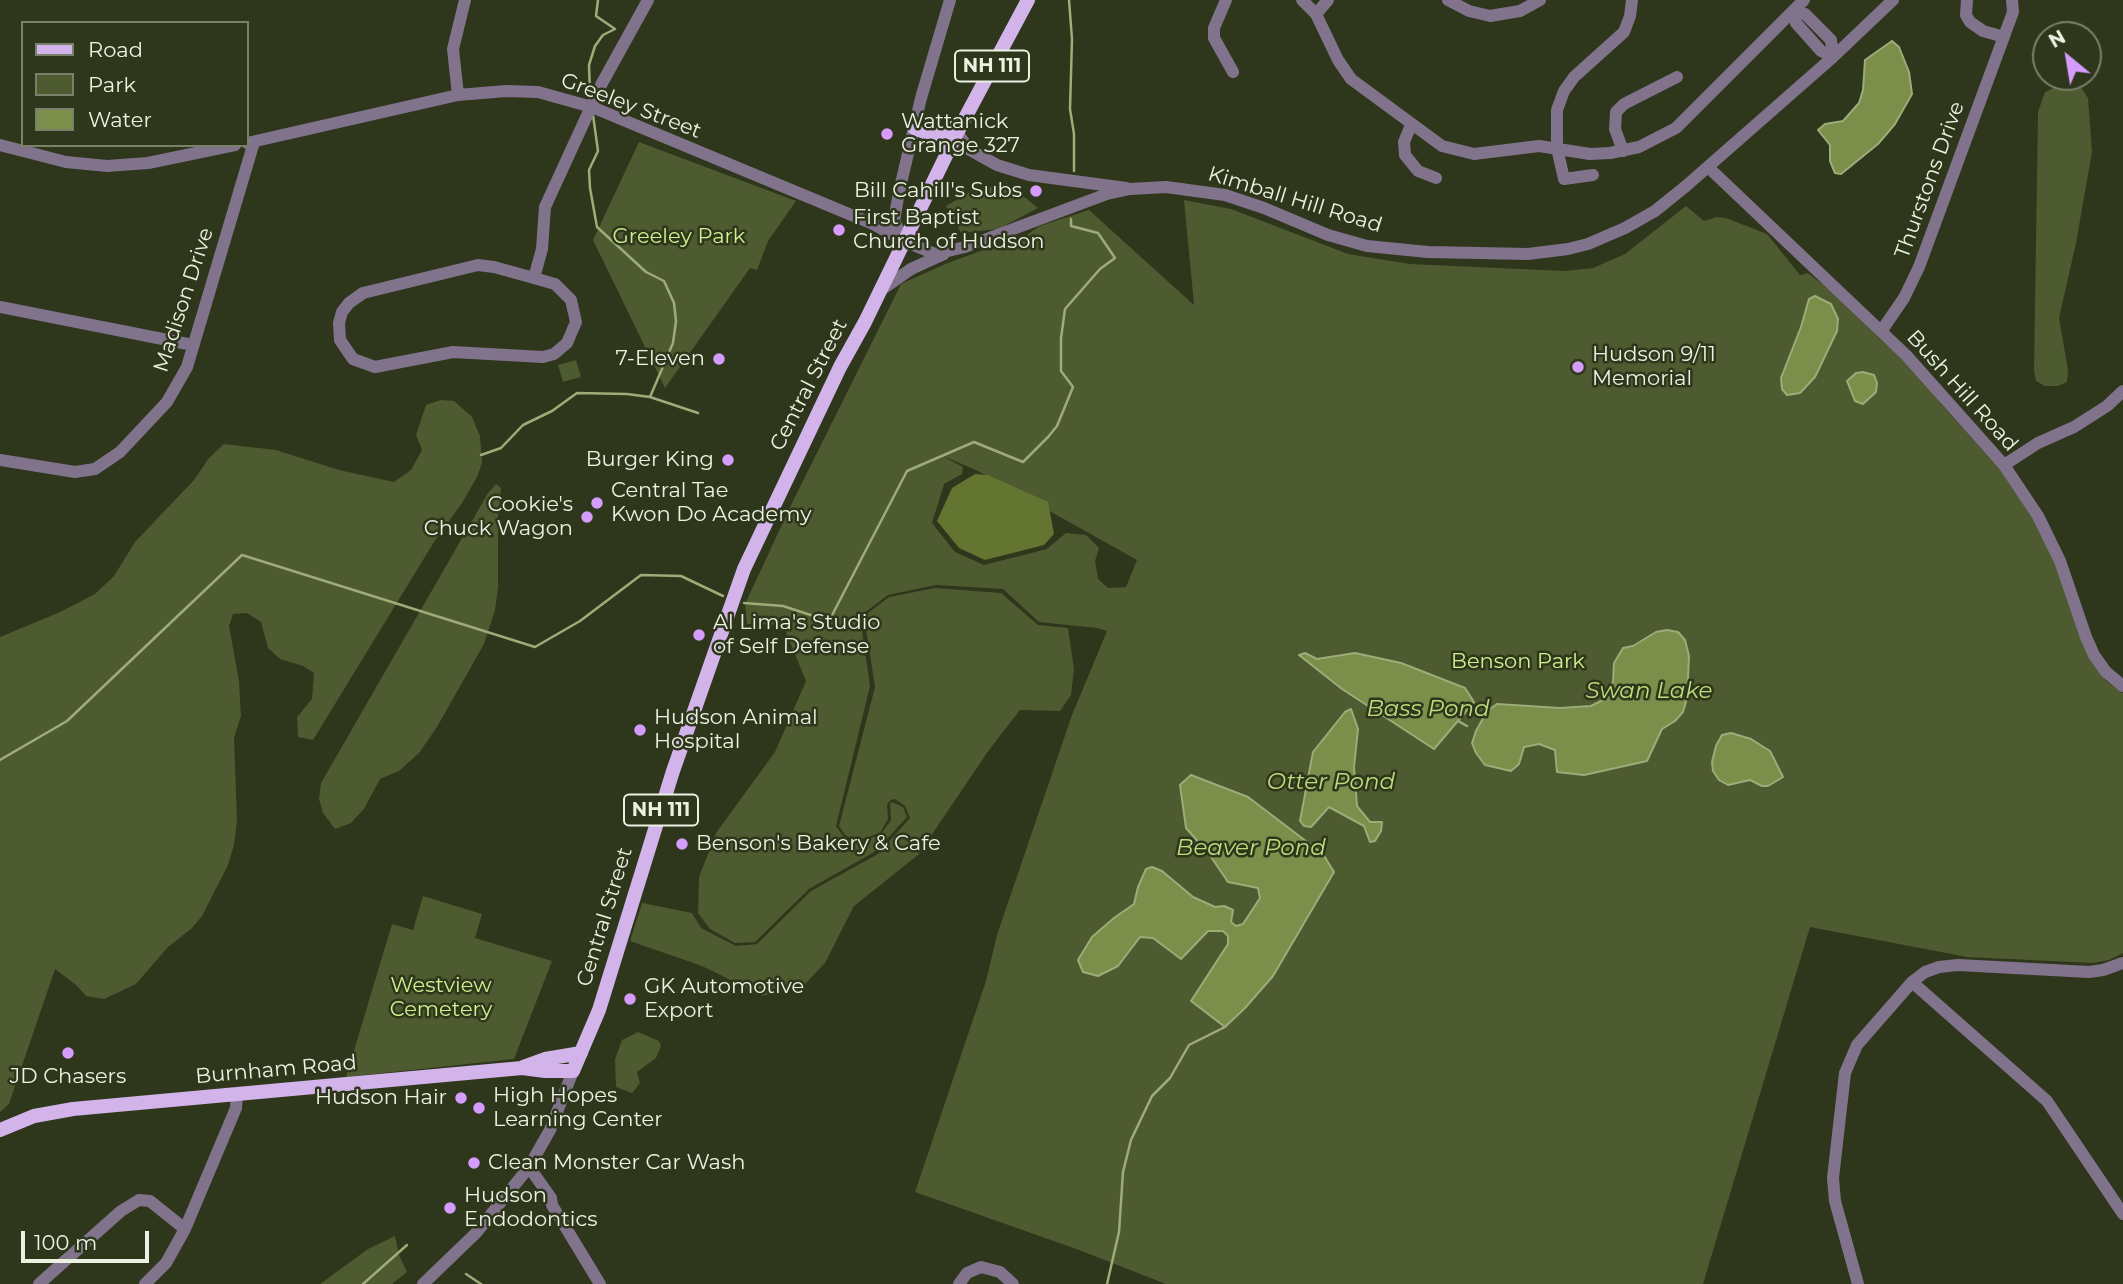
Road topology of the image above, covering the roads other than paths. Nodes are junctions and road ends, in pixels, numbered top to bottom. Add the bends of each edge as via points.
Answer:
1 (465, 0) edge
2 (648, 0) edge
3 (950, 0) edge
4 (1028, 0) edge
5 (1226, 0) edge
6 (1302, 0) edge
7 (1328, 0) edge
8 (1448, 0) edge
9 (1540, 0) edge
10 (1632, 0) edge
11 (1804, 0) edge
12 (1893, 0) edge
13 (1967, 0) edge
14 (2012, 0) edge
15 (1793, 12) junction
16 (1316, 14) junction
17 (2004, 37) junction
18 (1833, 57) junction
19 (1233, 72) dead end
20 (1677, 77) dead end
21 (458, 95) junction
22 (592, 107) junction
23 (1411, 125) junction
24 (960, 127) junction
25 (914, 128) junction
26 (250, 143) edge
27 (0, 145) edge
28 (225, 147) edge
29 (1557, 148) junction
30 (1623, 151) junction
31 (1707, 166) junction
32 (1593, 175) dead end
33 (1436, 178) dead end
34 (1130, 189) junction
35 (905, 241) junction
36 (947, 252) junction
37 (534, 278) junction
38 (880, 290) junction
39 (0, 307) edge
40 (1882, 330) junction
41 (193, 345) junction
42 (2123, 391) edge
43 (0, 460) edge
44 (2004, 465) junction
45 (2123, 686) edge
46 (2123, 963) edge
47 (1912, 982) junction
48 (581, 1053) junction
49 (522, 1068) junction
50 (573, 1071) junction
51 (237, 1095) junction
52 (0, 1130) edge
53 (529, 1167) junction
54 (2123, 1214) edge
55 (185, 1229) junction
56 (39, 1284) edge
57 (145, 1284) edge
58 (423, 1284) edge
59 (600, 1284) edge
60 (959, 1284) edge
61 (1013, 1284) edge
62 (1858, 1284) edge

1 - 21 street via 453,49
2 - 22 street
3 - 25 street
4 - 24 main road, Central Street / NH 111
5 - 19 street via 1214,38
6 - 16 street
7 - 16 street
8 - 9 street via 1490,16 1520,11
10 - 29 street via 1624,32 1564,91 1556,117
11 - 15 street
12 - 18 street, Kimball Hill Road
13 - 17 street via 1970,22
14 - 17 street, Thurstons Drive via 2013,12
15 - 18 street via 1796,23 1821,51
15 - 30 street via 1676,128
16 - 23 street via 1351,79
17 - 40 street, Thurstons Drive via 1919,267
18 - 31 street, Kimball Hill Road
20 - 30 street via 1616,112 1615,129
21 - 22 street, Greeley Street via 538,92
21 - 26 street, Greeley Street
22 - 35 street, Greeley Street via 873,223
22 - 37 street via 545,207
23 - 29 street via 1442,146 1463,153 1487,154 1528,146
23 - 33 street via 1404,142 1405,155 1418,171
24 - 25 main road via 932,135
24 - 34 street via 970,150 996,166
24 - 35 main road, Central Street / NH 111
25 - 35 street via 894,222
26 - 41 street, Madison Drive
27 - 28 street via 66,162 107,166 148,163
29 - 30 street via 1590,154
29 - 32 street via 1564,179
31 - 34 street, Kimball Hill Road via 1664,204 1625,228 1569,249 1528,254 1387,249 1328,235 1226,195 1186,188
31 - 40 street, Bush Hill Road
34 - 36 street, Kimball Hill Road
35 - 36 street via 935,254
35 - 38 main road, Central Street / NH 111
36 - 38 street, Kimball Hill Road
37 - 37 street via 478,265 363,293 342,312 340,340 354,359 375,367 453,352 548,356 570,339 575,311 560,288
38 - 48 main road, Central Street / NH 111 via 744,569
39 - 41 street
40 - 44 street, Bush Hill Road
41 - 43 street, Madison Drive via 183,376 167,402 104,465 75,472
42 - 44 street via 2074,427
44 - 45 street, Bush Hill Road via 2038,516 2060,561 2094,655
46 - 47 street via 2089,972 1948,965
47 - 54 street via 2047,1101
47 - 62 street via 1857,1045 1845,1073 1833,1189
48 - 49 main road, Burnham Road
48 - 50 main road, Central Street / NH 111
49 - 50 main road, Burnham Road
49 - 51 main road, Burnham Road
50 - 53 street, Central Street via 550,1130
51 - 52 main road, Burnham Road via 73,1110 34,1116
51 - 55 street via 236,1108
53 - 58 street, Central Street via 476,1233
53 - 59 street
55 - 56 street via 150,1201 139,1200
55 - 57 street via 166,1263
60 - 61 street via 967,1273 981,1267 1000,1272

